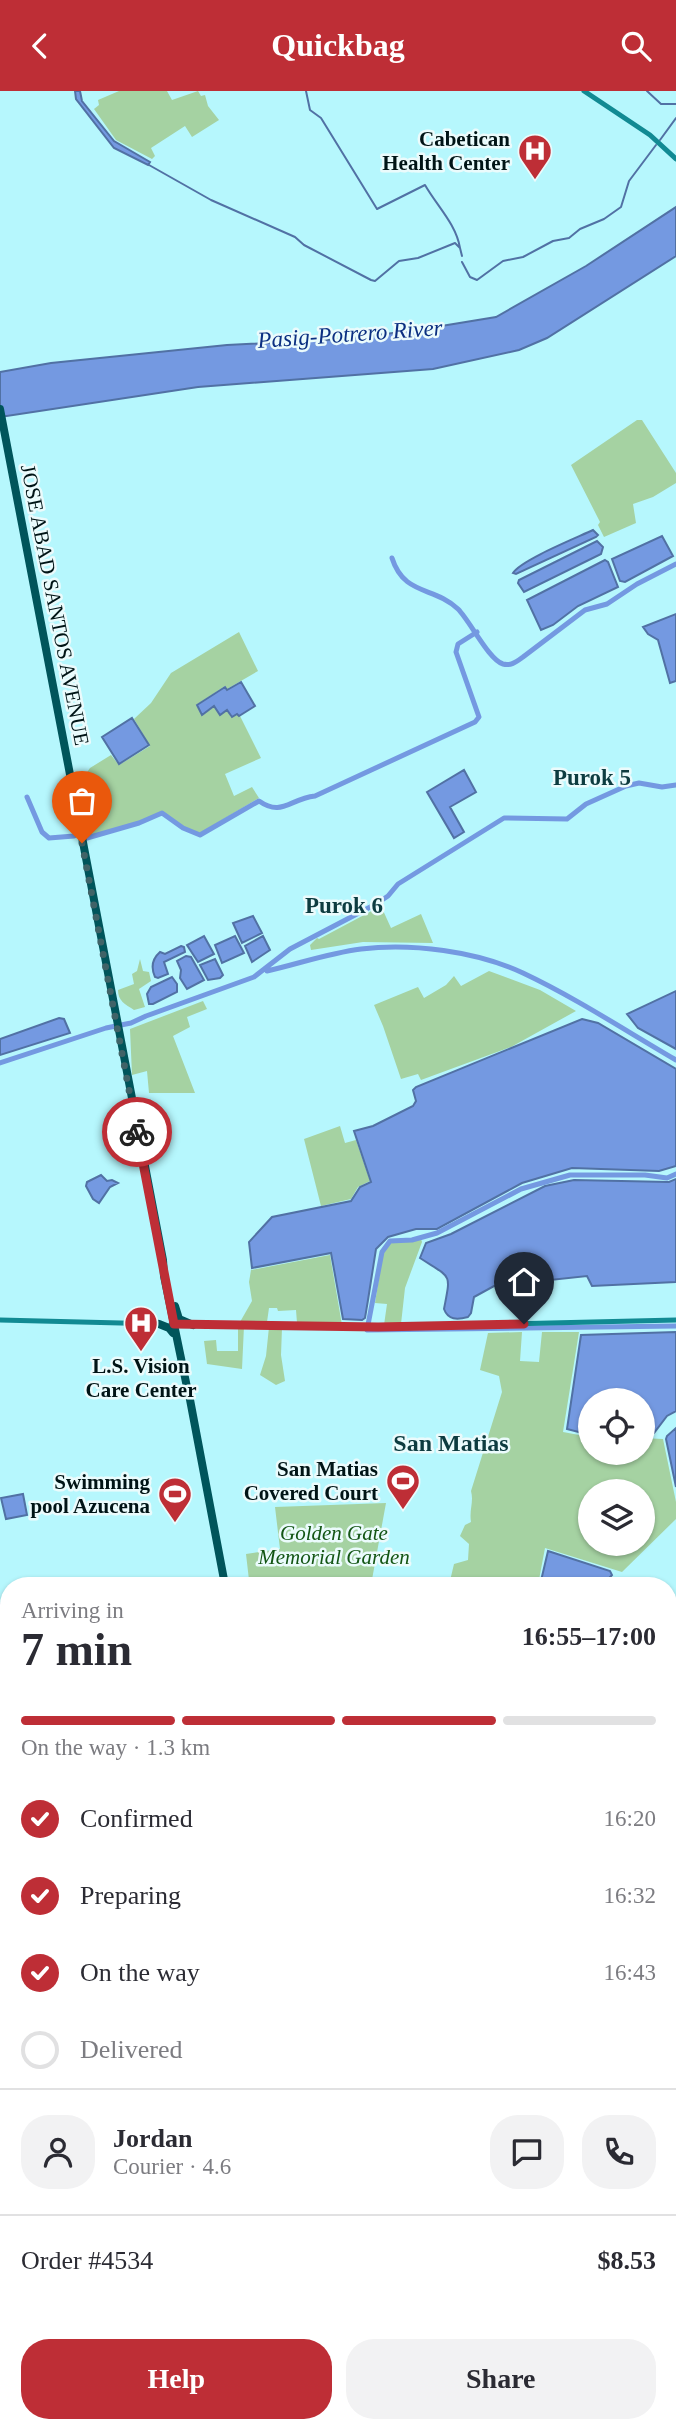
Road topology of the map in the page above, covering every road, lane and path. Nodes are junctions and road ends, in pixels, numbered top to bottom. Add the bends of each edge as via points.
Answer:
1 (584, 91) edge
2 (676, 159) edge
3 (0, 409) edge
4 (172, 1305) junction
5 (0, 1320) edge
6 (676, 1321) edge
7 (159, 1324) junction
8 (176, 1324) junction
9 (193, 1325) junction
10 (179, 1340) junction
11 (223, 1577) edge

1 - 2 main road via 650,135
3 - 4 highway, JOSE ABAD SANTOS AVENUE
4 - 7 highway via 167,1319
4 - 8 highway, JOSE ABAD SANTOS AVENUE
4 - 9 highway via 180,1319
5 - 7 main road
6 - 9 main road
7 - 8 main road
7 - 10 highway
8 - 9 main road
8 - 10 highway, JOSE ABAD SANTOS AVENUE
9 - 10 highway via 183,1329
10 - 11 highway, JOSE ABAD SANTOS AVENUE

